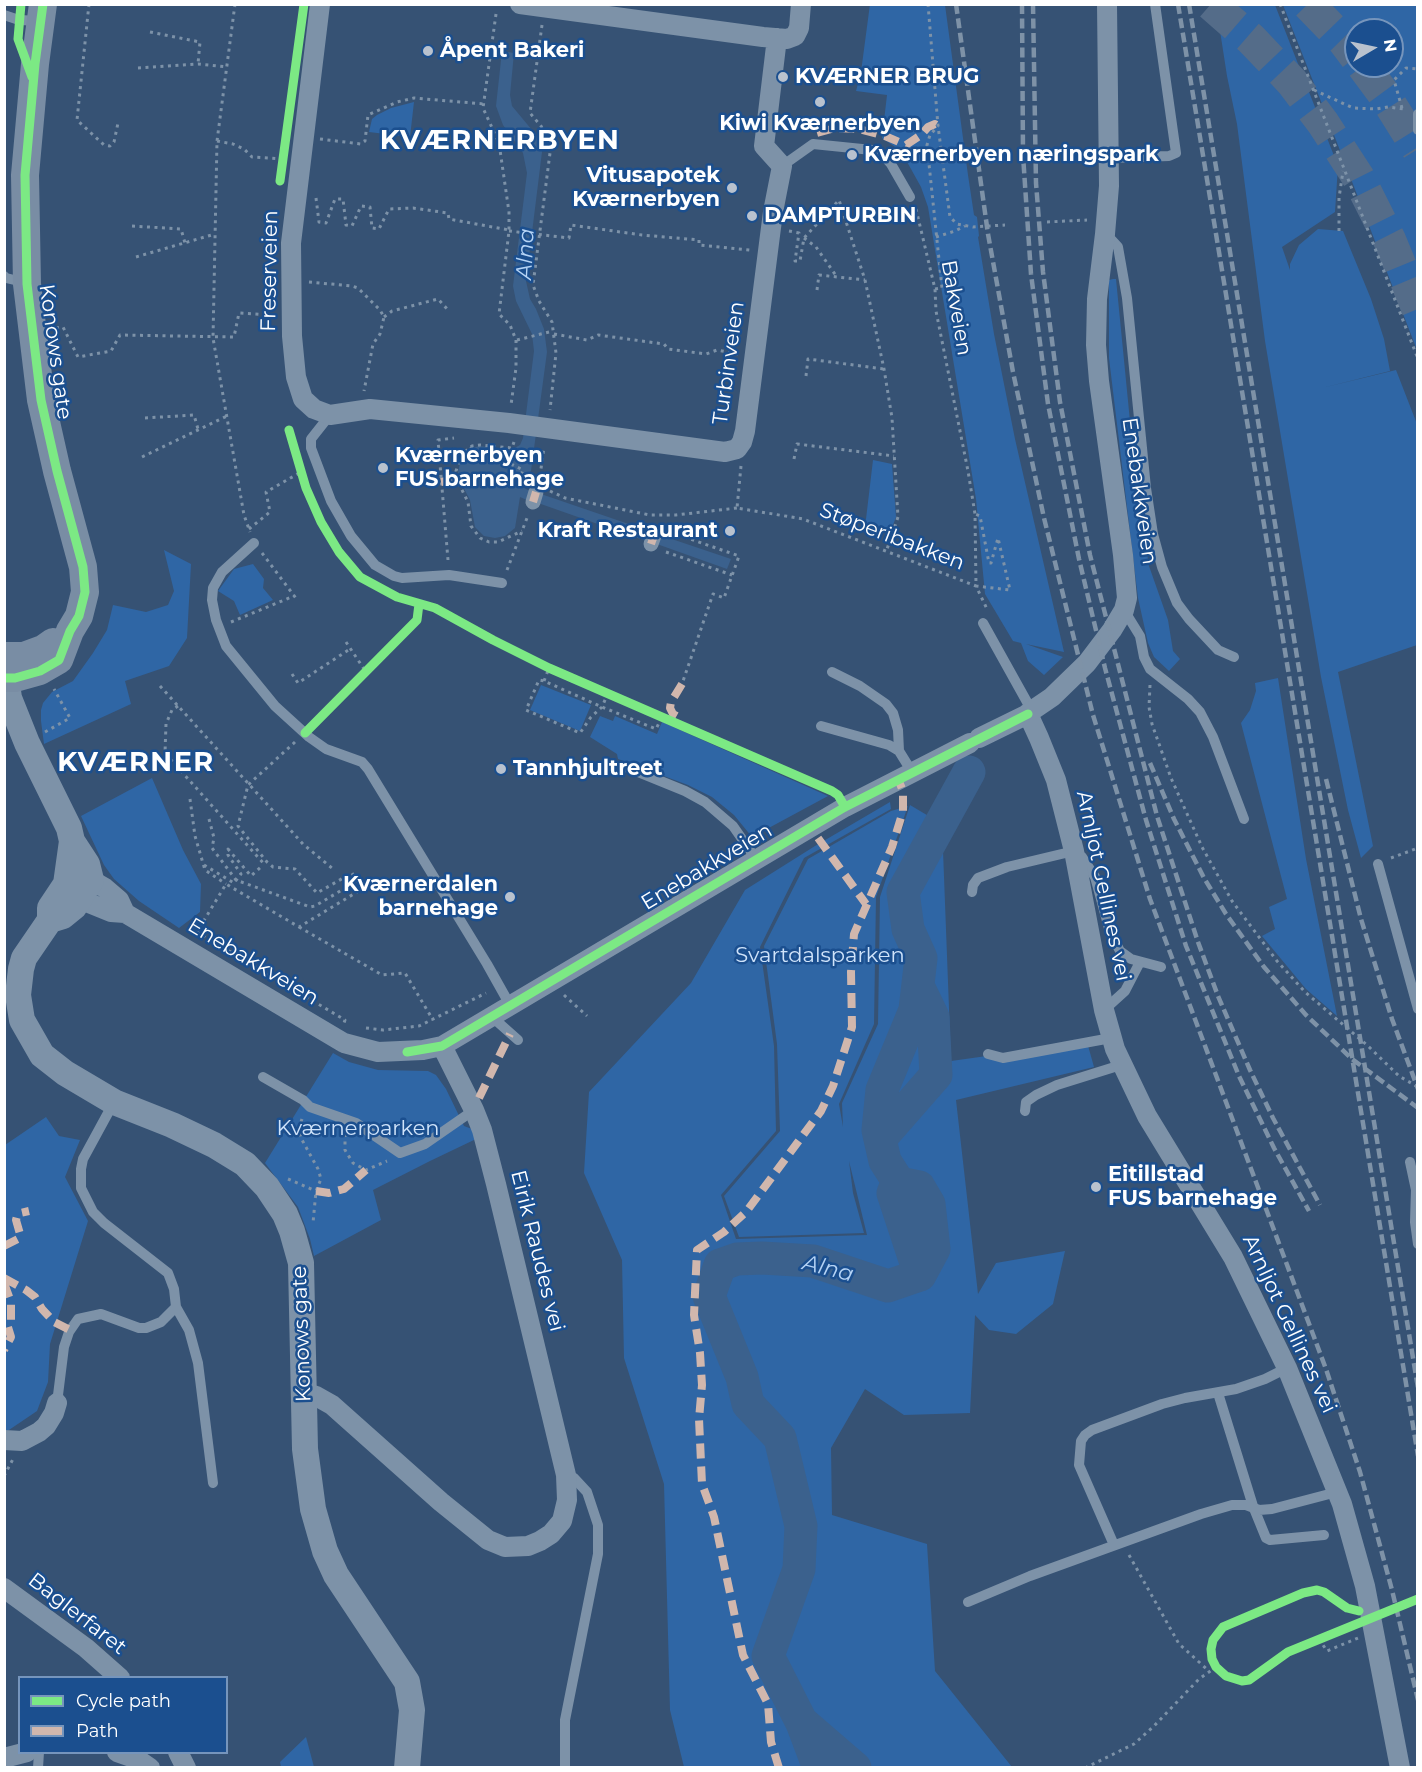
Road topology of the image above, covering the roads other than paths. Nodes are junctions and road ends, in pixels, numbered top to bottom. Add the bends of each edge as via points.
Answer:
1 (320, 4) edge
2 (520, 4) edge
3 (801, 4) edge
4 (1107, 4) edge
5 (1155, 4) edge
6 (42, 13) edge
7 (4, 15) edge
8 (777, 38) junction
9 (1417, 115) edge
10 (1418, 130) edge
11 (1110, 158) junction
12 (782, 166) junction
13 (910, 197) road end
14 (1106, 234) junction
15 (16, 280) edge
16 (330, 415) junction
17 (254, 543) road end
18 (504, 579) road end
19 (1124, 610) junction
20 (988, 620) road end
21 (1234, 657) dead end
22 (18, 671) edge
23 (832, 672) dead end
24 (1029, 713) junction
25 (821, 726) dead end
26 (21, 731) edge
27 (899, 751) junction
28 (626, 767) dead end
29 (912, 772) junction
30 (1244, 819) dead end
31 (1074, 851) junction
32 (756, 860) junction
33 (1378, 864) road end
34 (79, 888) junction
35 (972, 892) dead end
36 (1140, 962) junction
37 (1161, 967) dead end
38 (510, 1005) junction
39 (1418, 1009) edge
40 (1104, 1010) junction
41 (491, 1016) junction
42 (1111, 1038) junction
43 (518, 1040) dead end
44 (442, 1046) junction
45 (988, 1054) dead end
46 (1121, 1065) junction
47 (263, 1077) dead end
48 (114, 1102) junction
49 (474, 1110) junction
50 (1025, 1111) dead end
51 (1410, 1162) dead end
52 (1418, 1244) edge
53 (176, 1307) junction
54 (1287, 1368) junction
55 (304, 1392) junction
56 (1218, 1393) junction
57 (57, 1403) joint
58 (10, 1447) edge
59 (566, 1475) junction
60 (213, 1483) dead end
61 (1337, 1492) junction
62 (1253, 1506) junction
63 (1324, 1535) dead end
64 (1118, 1543) junction
65 (4, 1588) edge
66 (968, 1602) dead end
67 (119, 1676) edge
68 (19, 1754) edge
69 (123, 1754) edge
70 (4, 1758) edge
71 (150, 1767) edge
72 (407, 1767) edge
73 (565, 1767) edge
74 (1400, 1767) edge

1 - 16 street, Freserveien via 291,243 292,336 298,389 314,409
2 - 8 street
3 - 8 street via 795,36
4 - 11 street, Enebakkveien
5 - 11 lane via 1176,153
6 - 7 lane via 20,20
6 - 15 main road, Konows gate
8 - 12 street via 764,146
9 - 10 lane
11 - 14 street, Enebakkveien
12 - 13 lane via 813,144 851,152 872,150 883,154
12 - 16 street, Turbinveien via 745,431 737,449 725,452 370,409
14 - 19 street, Enebakkveien via 1097,299 1097,356 1126,578
14 - 21 lane, Enebakkveien via 1118,248 1125,288 1146,488 1162,567 1177,603 1189,619 1218,650
15 - 22 main road, Konows gate via 85,577 84,602 59,660 52,666
16 - 18 lane via 311,439 311,448 331,501 351,536 375,565 394,576
17 - 38 lane via 222,572 213,588 212,600 225,646 275,706 305,733 326,749 362,762 368,769
19 - 24 street, Enebakkveien via 1087,663
19 - 30 lane via 1140,636 1150,669 1200,712
20 - 24 lane
22 - 26 street via 26,696
23 - 27 lane via 886,704 898,730
24 - 29 street, Enebakkveien
24 - 31 street, Arnljot Gellines vei via 1056,780
25 - 27 lane
26 - 34 street, Konows gate via 69,828
27 - 29 lane
28 - 32 lane via 705,802 733,826
29 - 32 street, Enebakkveien
31 - 35 lane via 978,878
31 - 36 lane via 1095,877 1115,943 1125,955
31 - 40 street, Arnljot Gellines vei
32 - 38 street, Enebakkveien
33 - 39 lane
34 - 44 street, Enebakkveien via 111,912 125,913 344,1043 390,1052
34 - 48 street, Konows gate via 50,908 50,920 24,958 18,995 22,1020 42,1054 65,1073
36 - 37 lane
36 - 40 lane via 1125,991
38 - 41 street, Enebakkveien
40 - 42 street, Arnljot Gellines vei
41 - 43 lane
41 - 44 street, Enebakkveien
42 - 45 lane via 1003,1058
42 - 46 street, Arnljot Gellines vei
44 - 49 street, Eirik Raudes vei
46 - 50 lane via 1036,1095 1026,1102
46 - 54 street, Arnljot Gellines vei via 1147,1116 1230,1250
47 - 49 lane via 309,1107 351,1122 400,1153 425,1144
48 - 53 lane via 83,1159 81,1188 93,1212 104,1223 168,1273
48 - 55 street, Konows gate via 172,1125 245,1164 285,1214 301,1263
49 - 59 street, Eirik Raudes vei via 501,1183
51 - 52 lane via 1416,1190
53 - 57 lane via 161,1322 146,1328 102,1314 78,1319 64,1347
53 - 60 lane via 189,1330 198,1364
54 - 56 lane
54 - 61 street, Arnljot Gellines vei
55 - 59 street, Eirik Raudes vei via 332,1406 441,1502 488,1540 505,1547 533,1544 557,1527 567,1500
55 - 72 street, Konows gate via 306,1470 317,1528 336,1575 407,1682 412,1710
56 - 62 lane
56 - 64 lane via 1162,1404 1092,1430 1081,1441 1079,1465
57 - 58 street via 46,1426
59 - 73 lane via 587,1492 598,1525 598,1554 565,1720
61 - 62 lane via 1272,1509 1259,1510
61 - 74 street, Arnljot Gellines vei via 1365,1586
62 - 63 lane via 1270,1540
62 - 64 lane via 1232,1505
64 - 66 lane
65 - 67 street, Baglerfaret
68 - 70 street
69 - 71 street

